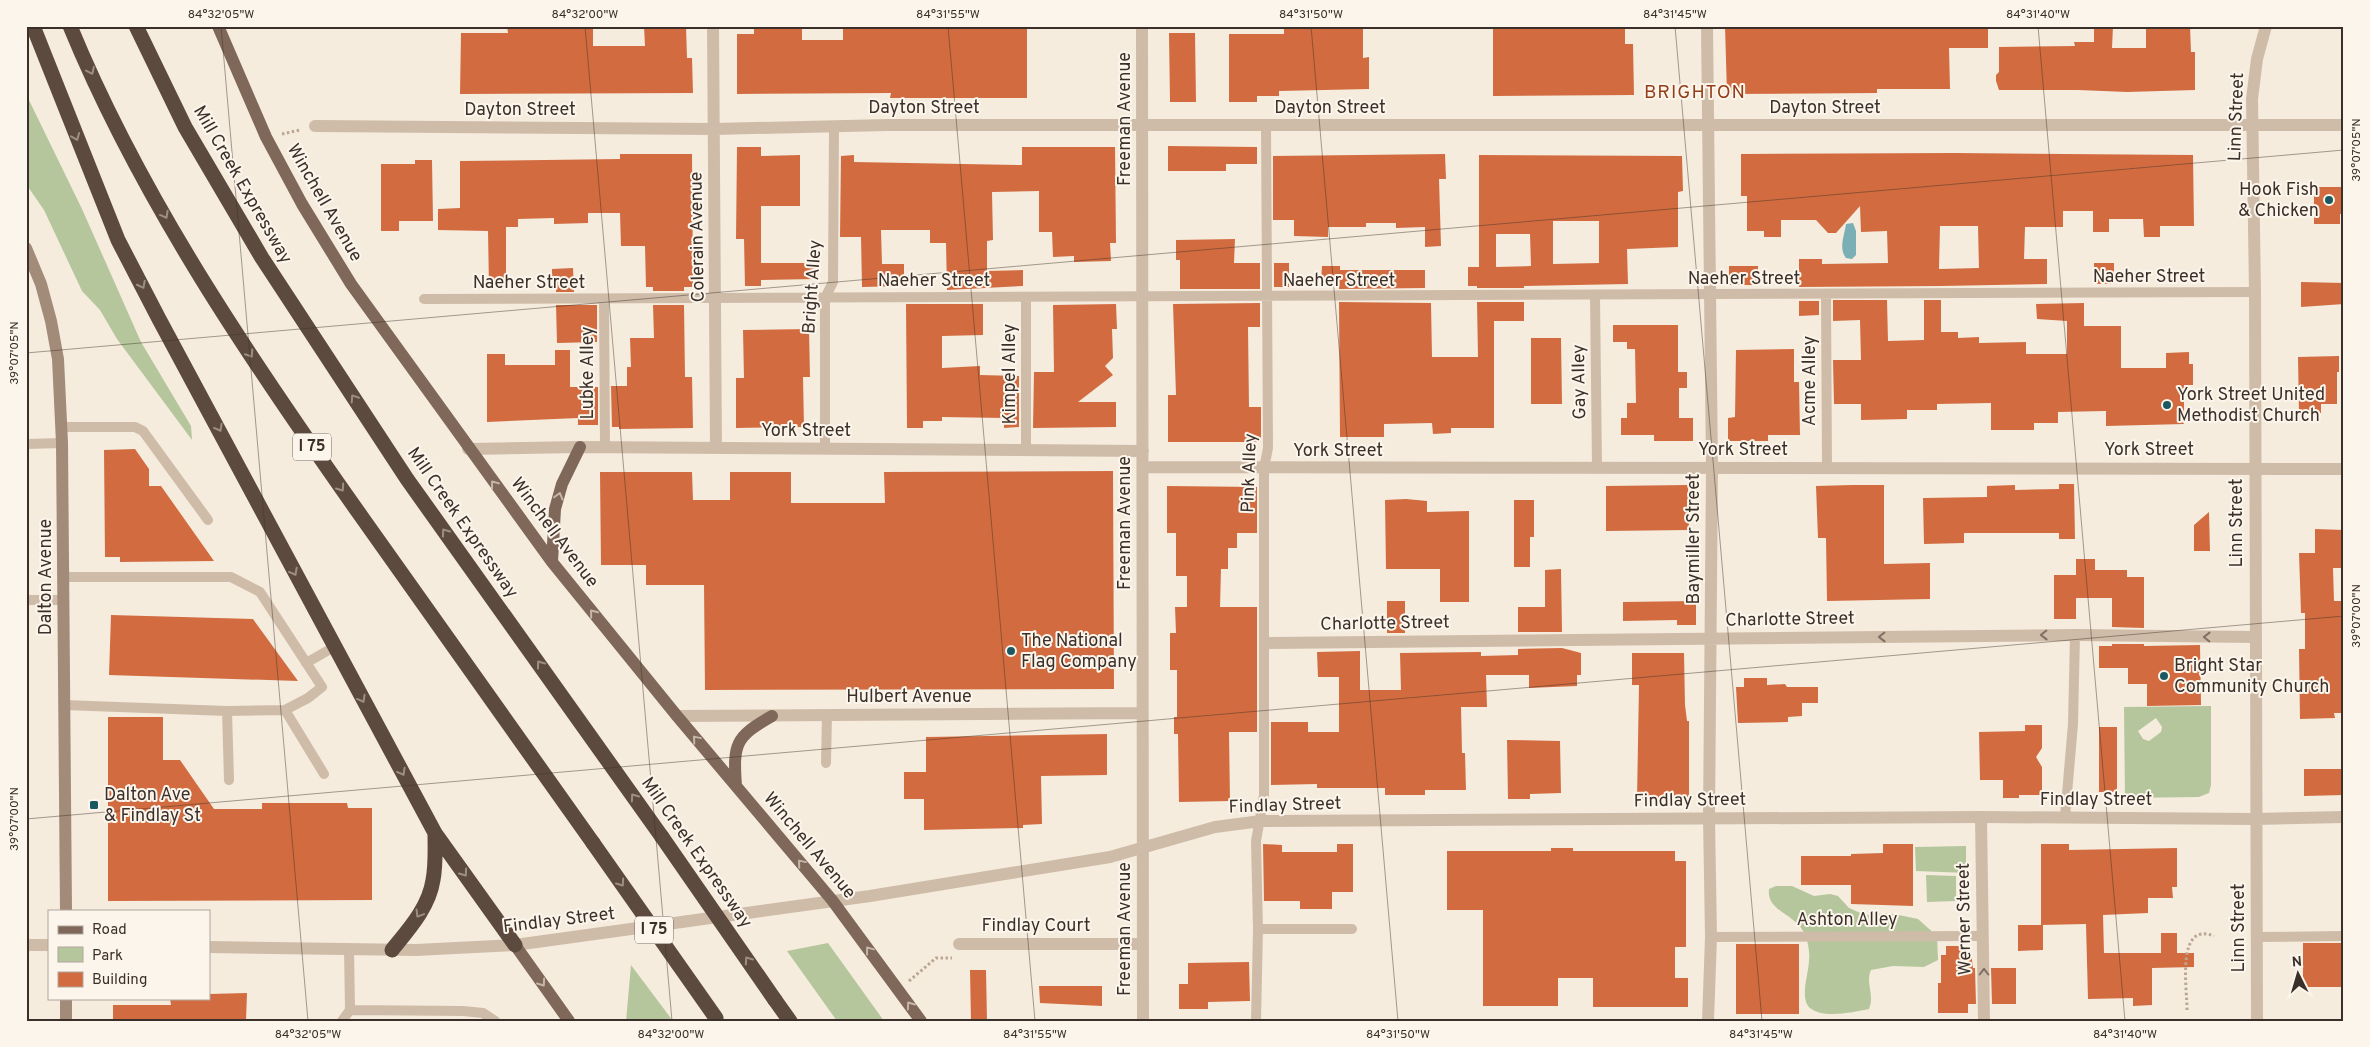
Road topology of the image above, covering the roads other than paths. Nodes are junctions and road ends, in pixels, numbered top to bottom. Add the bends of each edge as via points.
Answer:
1 (33, 26) edge
2 (70, 26) edge
3 (136, 26) edge
4 (218, 26) edge
5 (713, 26) edge
6 (1142, 26) edge
7 (1707, 26) edge
8 (2266, 26) edge
9 (2344, 124) edge
10 (1266, 125) junction
11 (1707, 125) junction
12 (2252, 125) junction
13 (315, 126) road end
14 (1143, 126) junction
15 (834, 127) junction
16 (714, 128) junction
17 (26, 248) edge
18 (2255, 292) junction
19 (1826, 295) junction
20 (1595, 296) junction
21 (1711, 296) junction
22 (1026, 297) junction
23 (1144, 297) junction
24 (1266, 297) junction
25 (825, 298) junction
26 (424, 299) dead end
27 (716, 299) junction
28 (604, 300) junction
29 (62, 427) junction
30 (62, 443) junction
31 (26, 444) edge
32 (580, 447) junction
33 (605, 447) junction
34 (716, 448) junction
35 (825, 448) junction
36 (468, 449) junction
37 (1026, 450) junction
38 (1143, 450) junction
39 (1143, 467) junction
40 (1597, 467) junction
41 (1264, 468) junction
42 (1712, 468) junction
43 (1827, 468) junction
44 (2255, 468) junction
45 (2344, 469) edge
46 (208, 520) dead end
47 (552, 562) junction
48 (63, 577) junction
49 (26, 600) edge
50 (63, 600) junction
51 (2075, 635) junction
52 (2255, 637) junction
53 (1712, 639) junction
54 (1265, 643) junction
55 (334, 647) junction
56 (306, 662) junction
57 (64, 705) junction
58 (285, 710) junction
59 (227, 711) junction
60 (1142, 713) junction
61 (827, 715) junction
62 (677, 716) junction
63 (772, 716) junction
64 (826, 763) dead end
65 (324, 774) dead end
66 (229, 780) dead end
67 (736, 786) junction
68 (1981, 816) junction
69 (2065, 817) junction
70 (2344, 817) edge
71 (1709, 818) junction
72 (2256, 819) junction
73 (1261, 821) junction
74 (435, 833) junction
75 (1142, 846) junction
76 (832, 900) junction
77 (66, 910) edge
78 (1258, 929) junction
79 (1352, 929) dead end
80 (1984, 936) junction
81 (2344, 936) edge
82 (1711, 937) junction
83 (2257, 937) junction
84 (959, 944) road end
85 (1142, 944) junction
86 (26, 945) edge
87 (48, 945) edge
88 (515, 945) junction
89 (210, 947) edge
90 (350, 950) junction
91 (392, 950) junction
92 (66, 1000) edge
93 (350, 1010) junction
94 (464, 1016) edge
95 (717, 1019) edge
96 (66, 1021) edge
97 (342, 1021) edge
98 (495, 1021) edge
99 (569, 1021) edge
100 (790, 1021) edge
101 (920, 1021) edge
102 (1143, 1021) edge
103 (1256, 1021) edge
104 (1708, 1021) edge
105 (1984, 1021) edge
106 (2257, 1021) edge

1 -> 55 highway via 118,240
2 -> 95 highway, I 75, bridge via 120,133 174,231 296,425
100 -> 3 highway, Mill Creek Expressway, bridge via 407,479 262,258 185,127
4 - 36 main road, Winchell Avenue via 266,138 302,204 351,284
5 - 16 street, Colerain Avenue
6 - 14 street, Freeman Avenue
7 - 11 street, Baymiller Street
8 - 12 street, Linn Street via 2257,59
9 - 12 street, Dayton Street
10 - 11 street, Dayton Street
10 - 14 street, Dayton Street
10 - 24 lane, Pink Alley
11 - 12 street, Dayton Street
11 - 21 street, Baymiller Street
12 - 18 street, Linn Street
13 - 16 street, Dayton Street
14 - 15 street, Dayton Street
14 - 23 street, Freeman Avenue
15 - 16 street, Dayton Street
15 - 25 lane, Bright Alley via 832,282
16 - 27 street, Colerain Avenue
17 - 29 main road, Dalton Avenue via 52,321
18 - 19 lane, Naeher Street
18 - 44 street, Linn Street
19 - 21 lane, Naeher Street
19 - 43 lane, Acme Alley
20 - 21 lane, Naeher Street
20 - 24 lane, Naeher Street
20 - 40 lane, Gay Alley
21 - 42 street, Baymiller Street
22 - 23 lane, Naeher Street
22 - 25 lane, Naeher Street
22 - 37 lane, Kimpel Alley
23 - 24 lane, Naeher Street
23 - 38 street, Freeman Avenue
24 - 41 lane, Pink Alley via 1268,448
25 - 27 lane, Naeher Street
25 - 35 lane, Bright Alley
26 - 28 lane, Naeher Street
27 - 28 lane, Naeher Street
27 - 34 street, Colerain Avenue
28 - 33 lane, Lubke Alley
29 - 30 main road, Dalton Avenue
29 - 46 lane via 135,427 143,431
30 - 31 lane
30 - 48 main road, Dalton Avenue
32 - 33 street, York Street
32 - 36 street, York Street
47 -> 32 main road via 555,509 562,484
33 - 34 street, York Street
34 - 35 street, York Street
35 - 37 street, York Street
47 -> 36 main road, Winchell Avenue
37 - 38 street, York Street
38 - 39 street, Freeman Avenue
39 - 41 street, York Street
39 - 60 street, Freeman Avenue
40 - 41 street, York Street
40 - 42 street, York Street
41 - 54 lane, Pink Alley
42 - 43 street, York Street
42 - 53 street, Baymiller Street
43 - 44 street, York Street
44 - 45 street, York Street
44 - 52 street, Linn Street
62 -> 47 main road, Winchell Avenue
48 - 50 main road, Dalton Avenue
48 - 56 lane via 231,577 260,592
49 - 50 lane
50 - 57 main road, Dalton Avenue
52 -> 51 street, Charlotte Street
51 -> 53 street, Charlotte Street
51 - 69 lane via 2073,724
52 - 72 street, Linn Street
53 - 54 street, Charlotte Street
53 - 71 street, Baymiller Street
54 - 73 lane, Pink Alley
55 - 56 lane
55 -> 74 highway
56 - 58 lane via 322,687
57 - 59 lane
57 - 77 main road, Dalton Avenue
58 - 59 lane
58 - 65 lane
59 - 66 lane
60 - 61 street, Hulbert Avenue
60 - 75 street, Freeman Avenue
61 - 63 street, Hulbert Avenue
61 - 64 lane
62 - 63 street, Hulbert Avenue
67 -> 62 main road, Winchell Avenue
63 - 67 main road via 752,727 740,740 734,757
76 -> 67 main road, Winchell Avenue
68 - 69 street, Findlay Street
68 - 71 street, Findlay Street
68 - 80 street, Werner Street
69 - 72 street, Findlay Street
70 - 72 street, Findlay Street
71 - 73 street, Findlay Street
71 - 82 street, Baymiller Street
72 - 83 street, Linn Street
73 - 75 street, Findlay Street via 1215,827
73 - 78 lane, Pink Alley via 1256,841
74 -> 88 highway
74 -> 91 highway via 433,880 428,897 418,917
75 - 76 street, Findlay Street via 1110,857
75 - 85 street, Freeman Avenue
76 - 88 street, Findlay Street
101 -> 76 main road, Winchell Avenue
78 - 79 lane
78 - 103 lane, Pink Alley
80 - 82 lane, Ashton Alley
105 -> 80 street, Werner Street
81 - 83 lane
82 - 104 street, Baymiller Street
83 - 106 street, Linn Street
84 - 85 street, Findlay Court
85 - 102 street, Freeman Avenue
86 - 87 street
88 - 91 street, Findlay Street
88 -> 99 main road
89 - 90 street, Findlay Street
90 - 91 street, Findlay Street
90 - 93 lane
92 - 96 main road
93 - 94 lane
93 - 97 lane
94 - 98 lane via 483,1013

